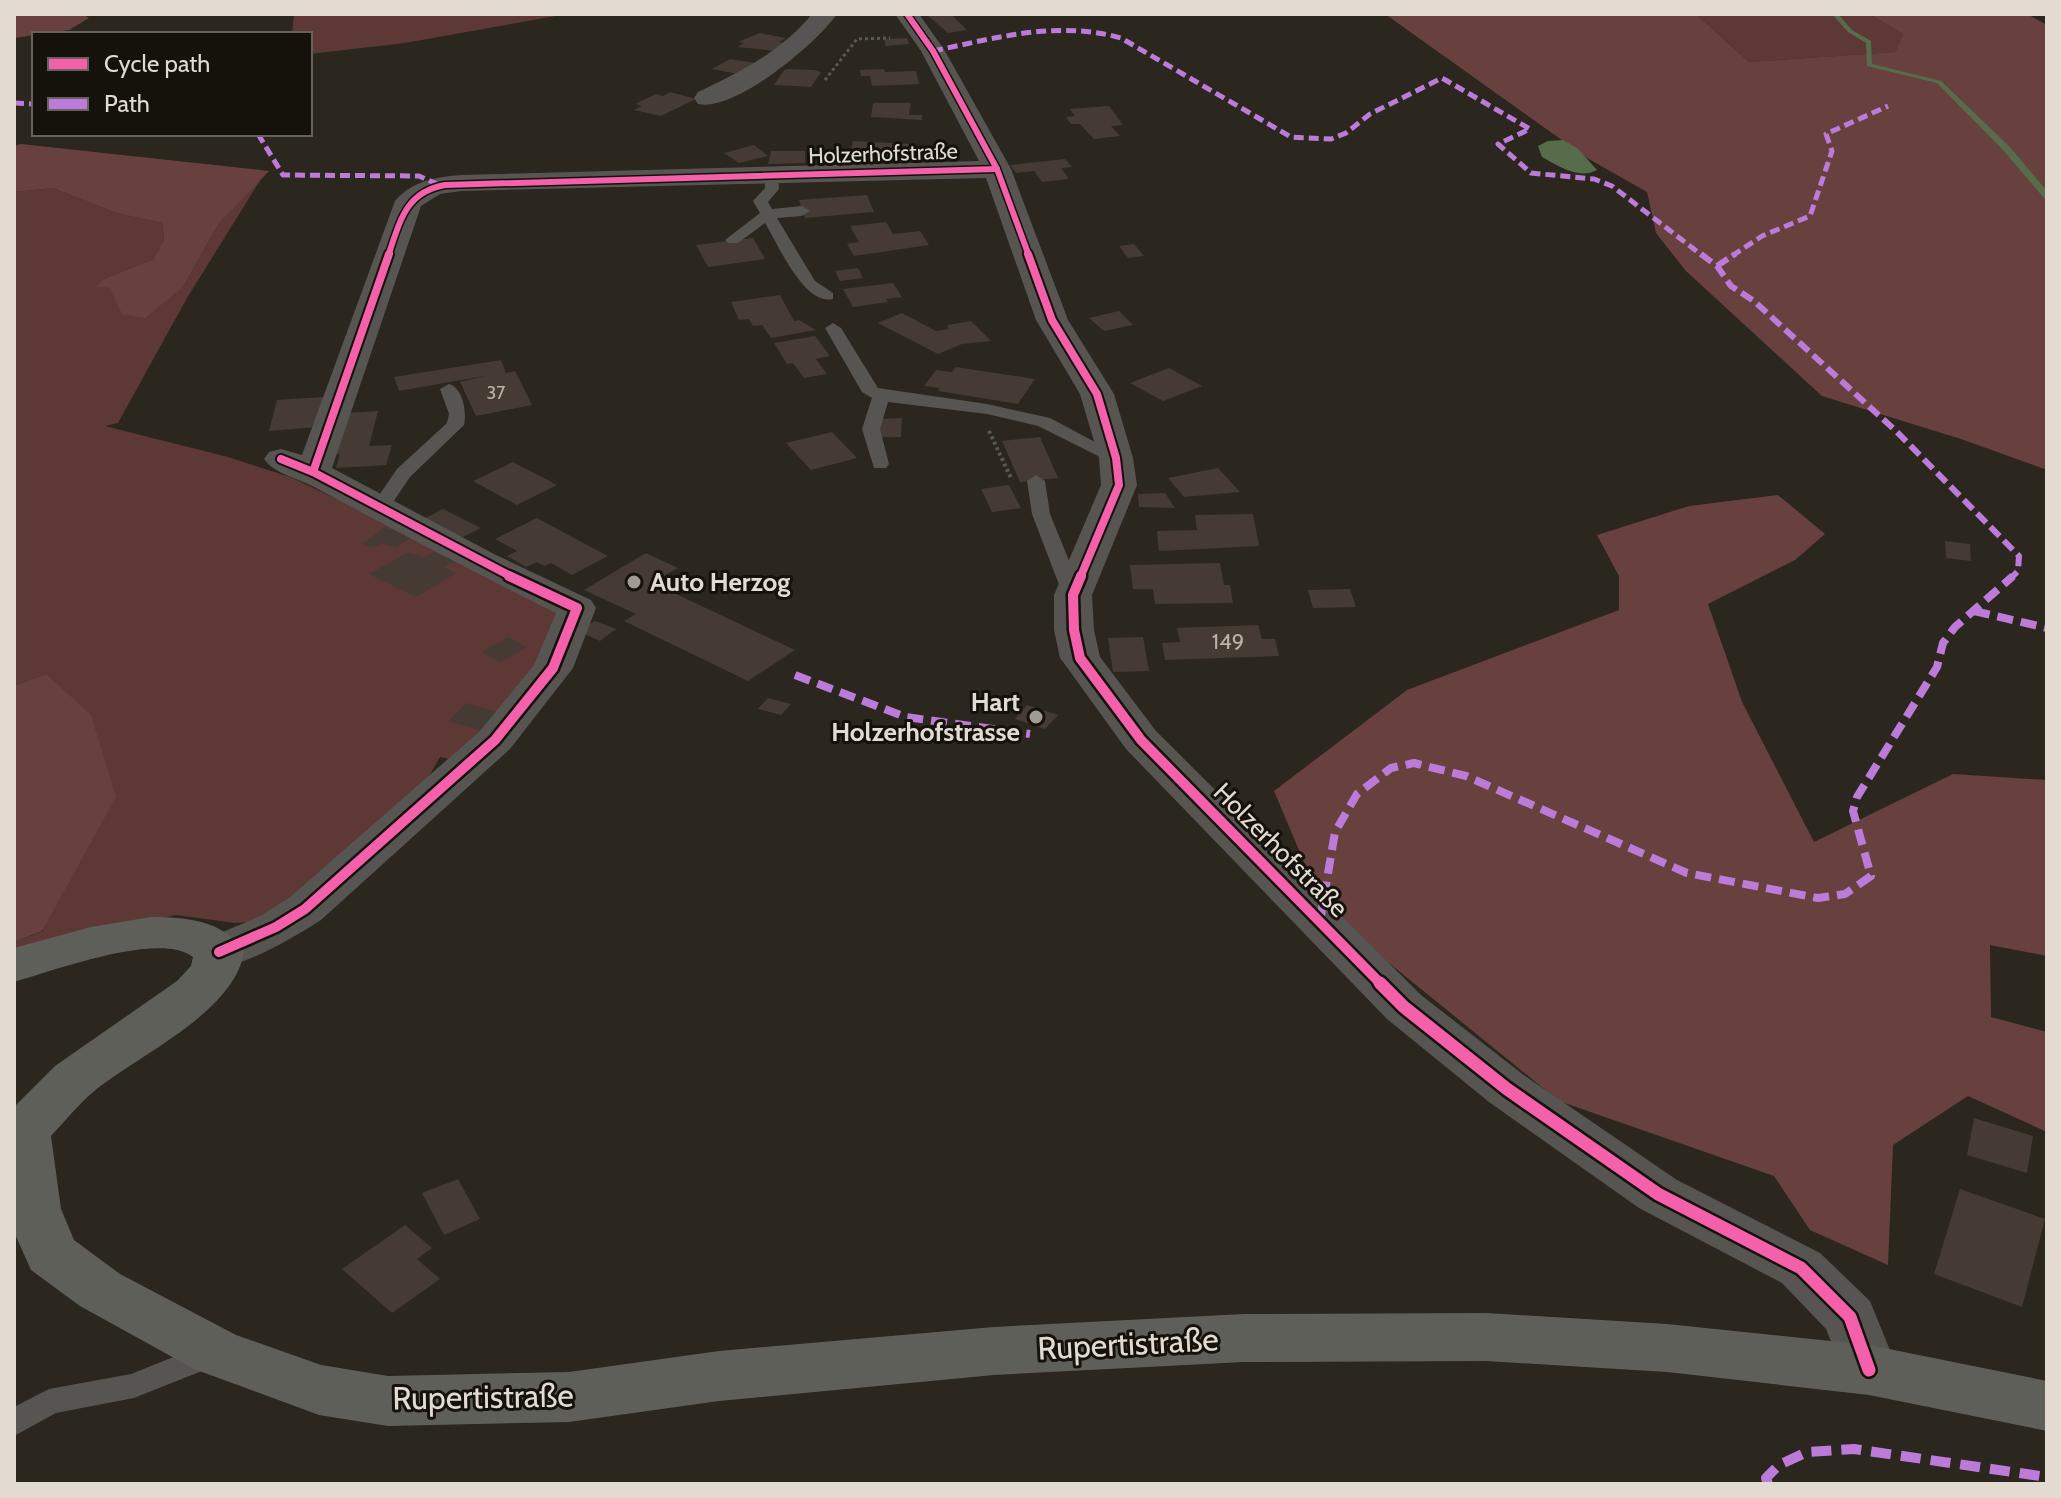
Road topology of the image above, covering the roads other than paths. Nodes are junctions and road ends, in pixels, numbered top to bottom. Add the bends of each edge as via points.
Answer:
1 (825, 14) edge
2 (915, 25) edge
3 (707, 98) dead end
4 (997, 169) junction
5 (771, 177) junction
6 (802, 211) dead end
7 (768, 214) junction
8 (733, 240) dead end
9 (827, 296) dead end
10 (833, 328) dead end
11 (449, 389) dead end
12 (882, 396) junction
13 (1116, 458) junction
14 (880, 464) dead end
15 (1037, 486) road end
16 (380, 507) junction
17 (1073, 595) junction
18 (219, 952) junction
19 (14, 965) edge
20 (215, 1352) junction
21 (1869, 1370) junction
22 (2047, 1406) edge
23 (14, 1423) edge

1 - 3 street via 813,31 766,67
2 - 4 street, Holzerhofstraße
4 - 5 street, Holzerhofstraße
4 - 13 street, Holzerhofstraße via 1052,320 1097,394
5 - 7 lane, Holzerhofstraße via 772,189 760,201
5 - 16 street via 461,183 413,196 297,465
6 - 7 lane
7 - 8 lane
7 - 9 lane via 809,284
10 - 12 lane via 871,392
11 - 16 lane via 458,414 455,425 403,474
12 - 13 lane via 1044,422
12 - 14 lane via 871,415
13 - 17 street, Holzerhofstraße via 1119,485
15 - 17 lane via 1041,514
16 - 18 street via 577,608 553,668 495,740 305,909
17 - 21 street, Holzerhofstraße via 1080,658 1141,740 1404,1007 1507,1089 1658,1194 1801,1268 1850,1317
18 - 19 main road via 203,937 170,931
18 - 20 main road, Rupertistraße via 210,978 195,993 74,1079 23,1131 33,1209 51,1254 100,1290
20 - 21 main road, Rupertistraße via 319,1390 388,1401 569,1397 719,1376 994,1351 1244,1338 1486,1337 1667,1348
20 - 23 lane via 134,1386 49,1402
21 - 22 main road, Rupertistraße

